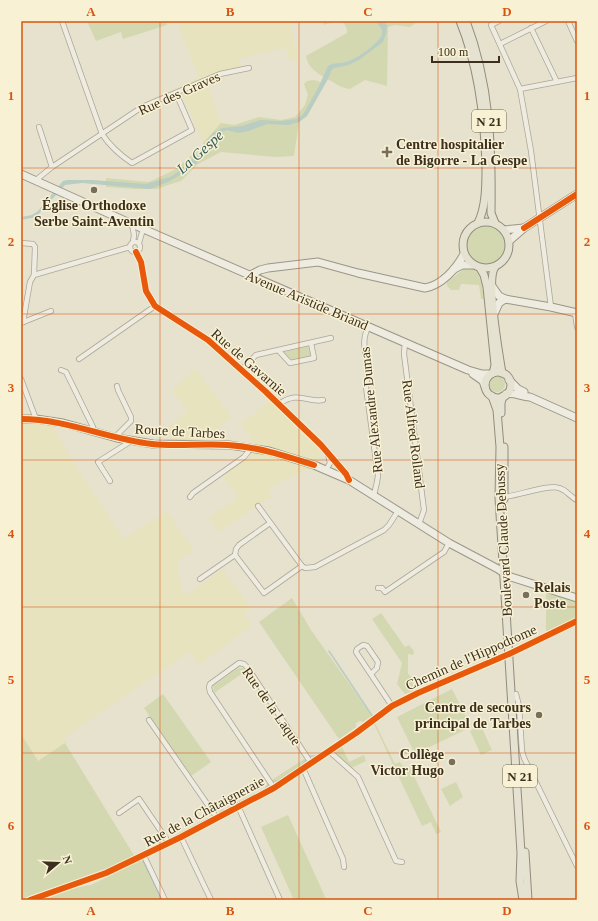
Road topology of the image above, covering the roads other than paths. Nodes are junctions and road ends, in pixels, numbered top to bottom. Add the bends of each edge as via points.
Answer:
1 (62, 21) edge
2 (460, 21) edge
3 (466, 21) edge
4 (499, 21) edge
5 (546, 21) edge
6 (568, 21) edge
7 (532, 28) junction
8 (577, 41) edge
9 (500, 44) junction
10 (249, 68) dead end
11 (577, 78) edge
12 (557, 82) junction
13 (520, 89) junction
14 (176, 93) junction
15 (39, 127) dead end
16 (102, 134) junction
17 (52, 167) junction
18 (21, 174) edge
19 (36, 180) junction
20 (577, 194) edge
21 (540, 218) junction
22 (478, 222) junction
23 (495, 223) junction
24 (132, 224) junction
25 (524, 228) junction
26 (144, 229) junction
27 (504, 230) junction
28 (509, 241) junction
29 (21, 244) edge
30 (134, 244) junction
31 (136, 252) junction
32 (464, 254) junction
33 (477, 266) junction
34 (495, 266) junction
35 (454, 269) junction
36 (34, 275) junction
37 (251, 275) junction
38 (492, 286) junction
39 (505, 299) junction
40 (155, 306) junction
41 (550, 307) junction
42 (51, 312) dead end
43 (576, 313) edge
44 (494, 314) junction
45 (22, 322) edge
46 (369, 326) junction
47 (577, 327) edge
48 (331, 338) dead end
49 (405, 342) junction
50 (311, 343) junction
51 (279, 350) junction
52 (79, 359) dead end
53 (61, 370) dead end
54 (242, 370) junction
55 (468, 370) junction
56 (491, 373) junction
57 (502, 373) junction
58 (21, 379) edge
59 (509, 380) junction
60 (117, 386) dead end
61 (485, 387) junction
62 (505, 395) junction
63 (492, 396) junction
64 (530, 397) junction
65 (323, 400) dead end
66 (279, 404) junction
67 (577, 418) edge
68 (21, 419) edge
69 (36, 419) junction
70 (94, 432) junction
71 (117, 438) junction
72 (129, 440) junction
73 (249, 448) junction
74 (327, 452) junction
75 (337, 463) junction
76 (329, 471) junction
77 (349, 480) junction
78 (110, 481) dead end
79 (374, 495) junction
80 (190, 497) dead end
81 (503, 497) junction
82 (577, 500) edge
83 (258, 506) dead end
84 (398, 511) junction
85 (270, 523) junction
86 (419, 524) junction
87 (449, 543) junction
88 (235, 554) junction
89 (302, 566) junction
90 (506, 575) junction
91 (200, 579) dead end
92 (378, 588) dead end
93 (577, 598) edge
94 (577, 621) edge
95 (511, 653) junction
96 (371, 674) junction
97 (516, 694) junction
98 (392, 706) junction
99 (376, 718) joint
100 (149, 720) dead end
101 (329, 751) junction
102 (311, 763) junction
103 (303, 768) junction
104 (274, 788) junction
105 (238, 806) junction
106 (119, 813) dead end
107 (218, 818) junction
108 (181, 837) junction
109 (169, 843) junction
110 (144, 856) junction
111 (402, 862) dead end
112 (577, 866) edge
113 (344, 867) dead end
114 (30, 900) edge
115 (165, 900) edge
116 (211, 900) edge
117 (280, 900) edge
118 (523, 900) edge
119 (528, 900) edge

1 - 16 street
2 - 22 main road, N 21 via 475,65 486,137 486,183 482,213
3 - 23 main road, N 21 via 480,64 488,112 491,142 491,213
4 - 9 street via 491,25
5 - 7 street
6 - 8 street
7 - 9 street
7 - 12 street
9 - 13 street
10 - 14 street, Rue des Graves via 220,74
11 - 12 street
12 - 13 street
13 - 21 street
14 - 16 street, Rue des Graves via 142,107
14 - 16 street via 192,130 132,163 108,144
15 - 17 street
16 - 17 street, Rue des Graves
17 - 19 street, Rue des Graves
18 - 19 street, Avenue Aristide Briand
19 - 24 street, Avenue Aristide Briand
20 - 21 street
21 - 25 street
21 - 41 street
22 - 23 main road
22 - 32 main road via 464,234
23 - 27 main road
24 - 26 street, Avenue Aristide Briand
24 - 30 street
25 - 27 street
25 - 28 street
26 - 30 street
26 - 37 street, Avenue Aristide Briand
27 - 28 main road
28 - 34 main road via 506,256
29 - 36 street via 33,244 35,247
30 - 31 street via 132,251
30 - 31 street via 140,249
30 - 36 street
31 - 40 street, Rue de Gavarnie via 141,262 146,291
32 - 33 main road
32 - 35 street
33 - 34 main road
33 - 35 street
33 - 56 main road via 484,275 487,288 495,365
34 - 38 main road
35 - 37 street via 436,285 425,288 318,262 268,268
36 - 45 street via 30,282
37 - 46 street, Avenue Aristide Briand
38 - 39 street via 498,296
38 - 44 main road
39 - 41 street
39 - 44 street via 499,303
40 - 52 street
40 - 54 street, Rue de Gavarnie via 208,340
41 - 43 street
42 - 45 street
43 - 47 street
44 - 57 main road
46 - 49 street, Avenue Aristide Briand
46 - 79 street, Rue Alexandre Dumas via 364,339 368,375 366,387 378,476
48 - 50 street
49 - 55 street, Avenue Aristide Briand
49 - 86 street, Rue Alfred Rolland via 404,354 424,510
50 - 51 street
50 - 51 street via 314,358 290,363
51 - 54 street via 256,355
53 - 70 street via 66,372
54 - 66 street, Rue de Gavarnie
55 - 56 street, Avenue Aristide Briand via 482,374
55 - 61 street, Avenue Aristide Briand via 480,379
56 - 57 main road
56 - 61 main road via 486,379
57 - 59 main road
58 - 69 street
59 - 62 main road via 510,389
59 - 64 street via 518,390
60 - 71 street via 131,421
61 - 63 main road
62 - 63 main road
62 - 64 street via 515,393
62 - 81 main road, Boulevard Claude Debussy / N 21 via 501,403 505,465
63 - 90 main road, Boulevard Claude Debussy / N 21 via 497,410 500,447 498,485
64 - 67 street
65 - 66 street via 302,397 285,400
66 - 74 street, Rue de Gavarnie
68 - 69 street, Route de Tarbes
69 - 70 street, Route de Tarbes via 63,423
70 - 71 street, Route de Tarbes
71 - 72 street, Route de Tarbes
72 - 73 street, Route de Tarbes via 153,444 229,445
72 - 78 street via 98,462
73 - 76 street, Route de Tarbes via 269,451
73 - 80 street via 244,457
74 - 75 street, Rue de Gavarnie
74 - 76 street
75 - 76 street via 336,467
75 - 77 street, Rue de Gavarnie
76 - 77 street, Route de Tarbes
77 - 79 street, Route de Tarbes
79 - 84 street, Route de Tarbes
81 - 82 street via 554,486
81 - 90 main road, Boulevard Claude Debussy / N 21
83 - 85 street
84 - 86 street, Route de Tarbes
84 - 89 street via 384,530 324,563 309,568
85 - 88 street via 239,545
85 - 89 street
86 - 87 street, Route de Tarbes
87 - 90 street, Route de Tarbes
87 - 92 street via 444,552 385,592
88 - 89 street via 264,593
88 - 91 street
90 - 93 street, Route de Tarbes
90 - 95 main road, Boulevard Claude Debussy / N 21
94 - 95 street, Chemin de l'Hippodrome
95 - 97 main road, Boulevard Claude Debussy / N 21
95 - 98 street, Chemin de l'Hippodrome
95 - 118 main road, Boulevard Claude Debussy / N 21 via 521,853 520,881
96 - 96 street via 356,652 363,645 367,646 378,662 377,668
96 - 98 street
97 - 112 street via 520,706 524,758
97 - 119 main road, Boulevard Claude Debussy / N 21
98 - 99 street, Chemin de l'Hippodrome
99 - 101 street, Rue de la Châtaigneraie
100 - 107 street
101 - 102 street, Rue de la Châtaigneraie
101 - 111 street via 358,777 396,861
102 - 103 street, Rue de la Châtaigneraie
102 - 104 street, Rue de la Laque via 247,667 240,663 210,684 210,692
103 - 104 street, Rue de la Châtaigneraie
103 - 113 street via 343,859
104 - 105 street, Rue de la Châtaigneraie
105 - 107 street, Rue de la Châtaigneraie
105 - 117 street
106 - 109 street via 139,799
107 - 108 street, Rue de la Châtaigneraie
108 - 109 street, Rue de la Châtaigneraie
108 - 116 street
109 - 110 street, Rue de la Châtaigneraie
110 - 114 street, Rue de la Châtaigneraie via 106,873
110 - 115 street

